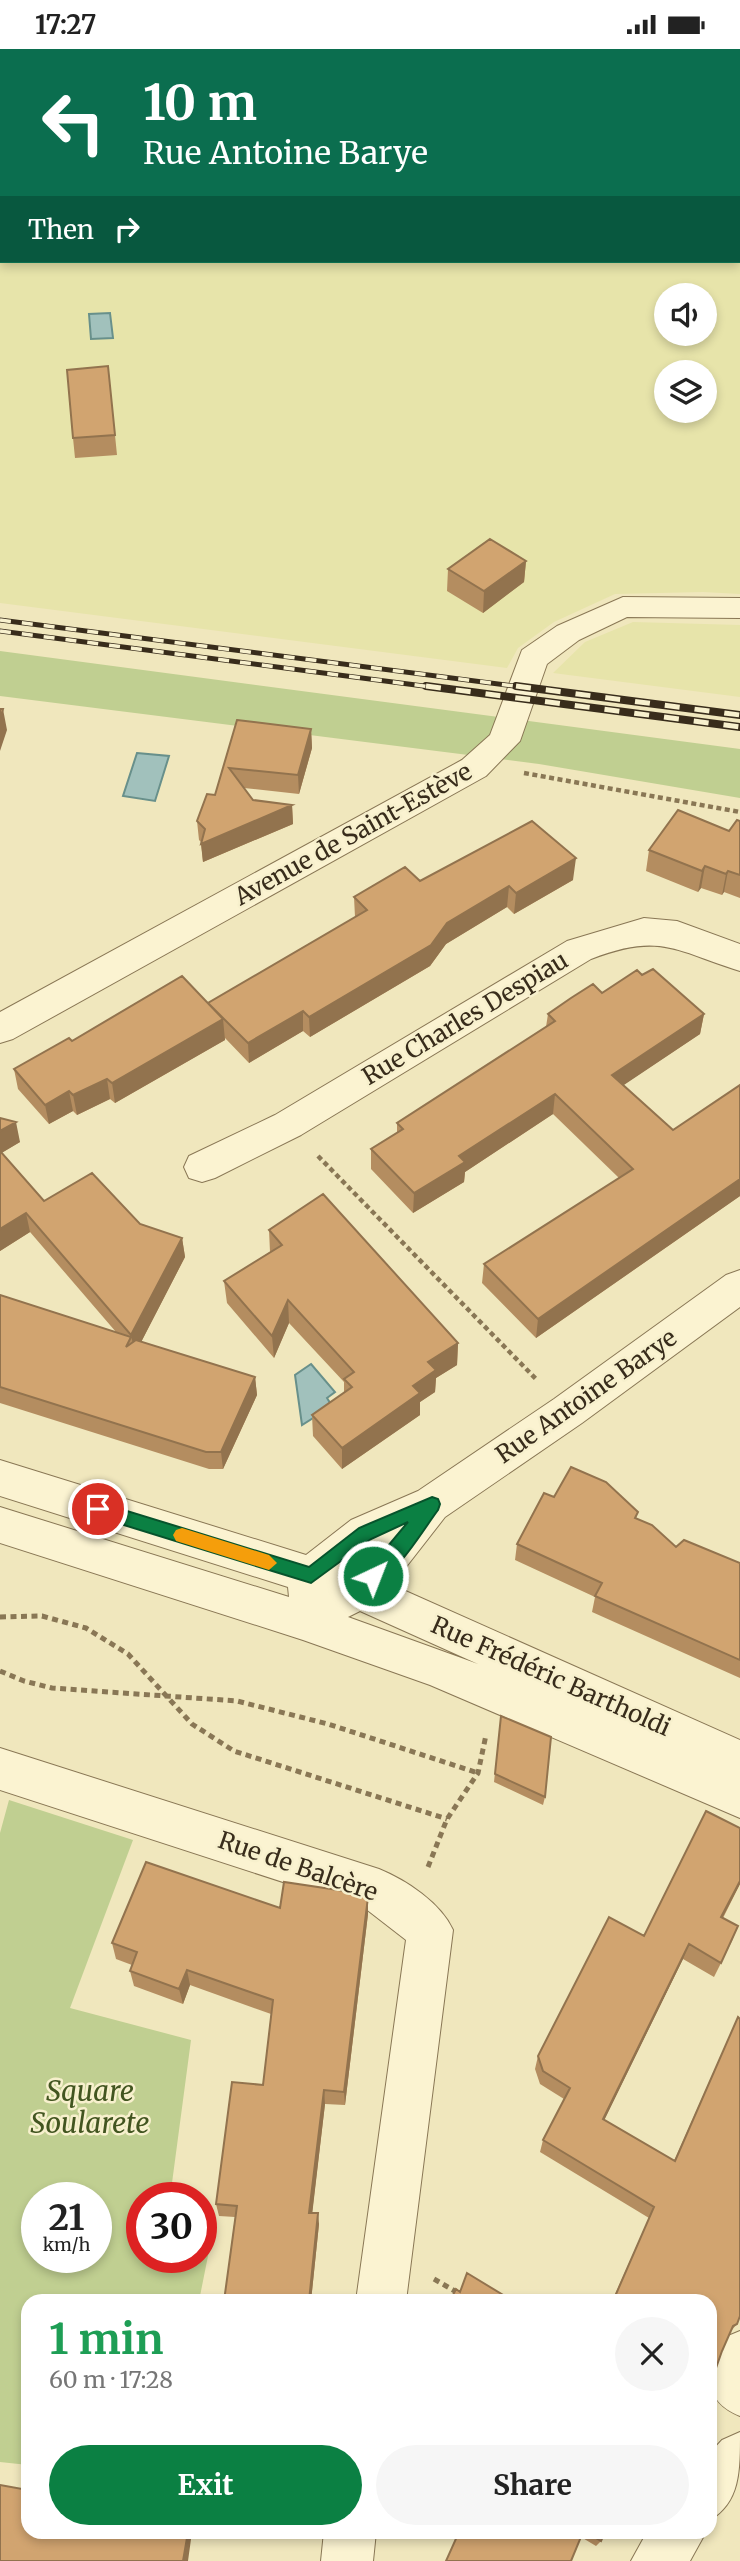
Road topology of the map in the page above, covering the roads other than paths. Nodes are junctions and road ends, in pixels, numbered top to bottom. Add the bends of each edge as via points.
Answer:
1 (740, 608) edge
2 (740, 958) edge
3 (0, 1030) edge
4 (202, 1167) dead end
5 (740, 1286) edge
6 (0, 1478) edge
7 (432, 1504) junction
8 (0, 1525) edge
9 (311, 1576) junction
10 (359, 1591) junction
11 (303, 1621) junction
12 (740, 1761) edge
13 (0, 1769) edge
14 (740, 1797) edge
15 (382, 2294) edge
16 (740, 2348) edge
17 (740, 2399) edge
18 (740, 2458) edge
19 (717, 2486) edge
20 (349, 2539) edge
21 (674, 2539) edge
22 (346, 2561) edge
23 (657, 2561) edge

1 - 3 street, Avenue de Saint-Estève via 623,607 568,633 533,658 504,741 462,775
2 - 4 street, Rue Charles Despiau via 654,928 618,933 579,950 288,1125
5 - 7 street, Rue Antoine Barye
6 - 9 street, Rue Frédéric Bartholdi
7 - 9 street, Rue Antoine Barye via 365,1533
7 - 10 street, Rue Antoine Barye
8 - 11 street, Rue Frédéric Bartholdi
9 - 10 street, Rue Frédéric Bartholdi
9 - 11 street
10 - 11 street, Rue Antoine Barye
10 - 12 street, Rue Frédéric Bartholdi
11 - 14 street, Rue Frédéric Bartholdi via 439,1668
13 - 15 street, Rue de Balcère via 379,1891 430,1930
16 - 17 lane via 726,2382
18 - 19 street
20 - 22 street
21 - 23 street

